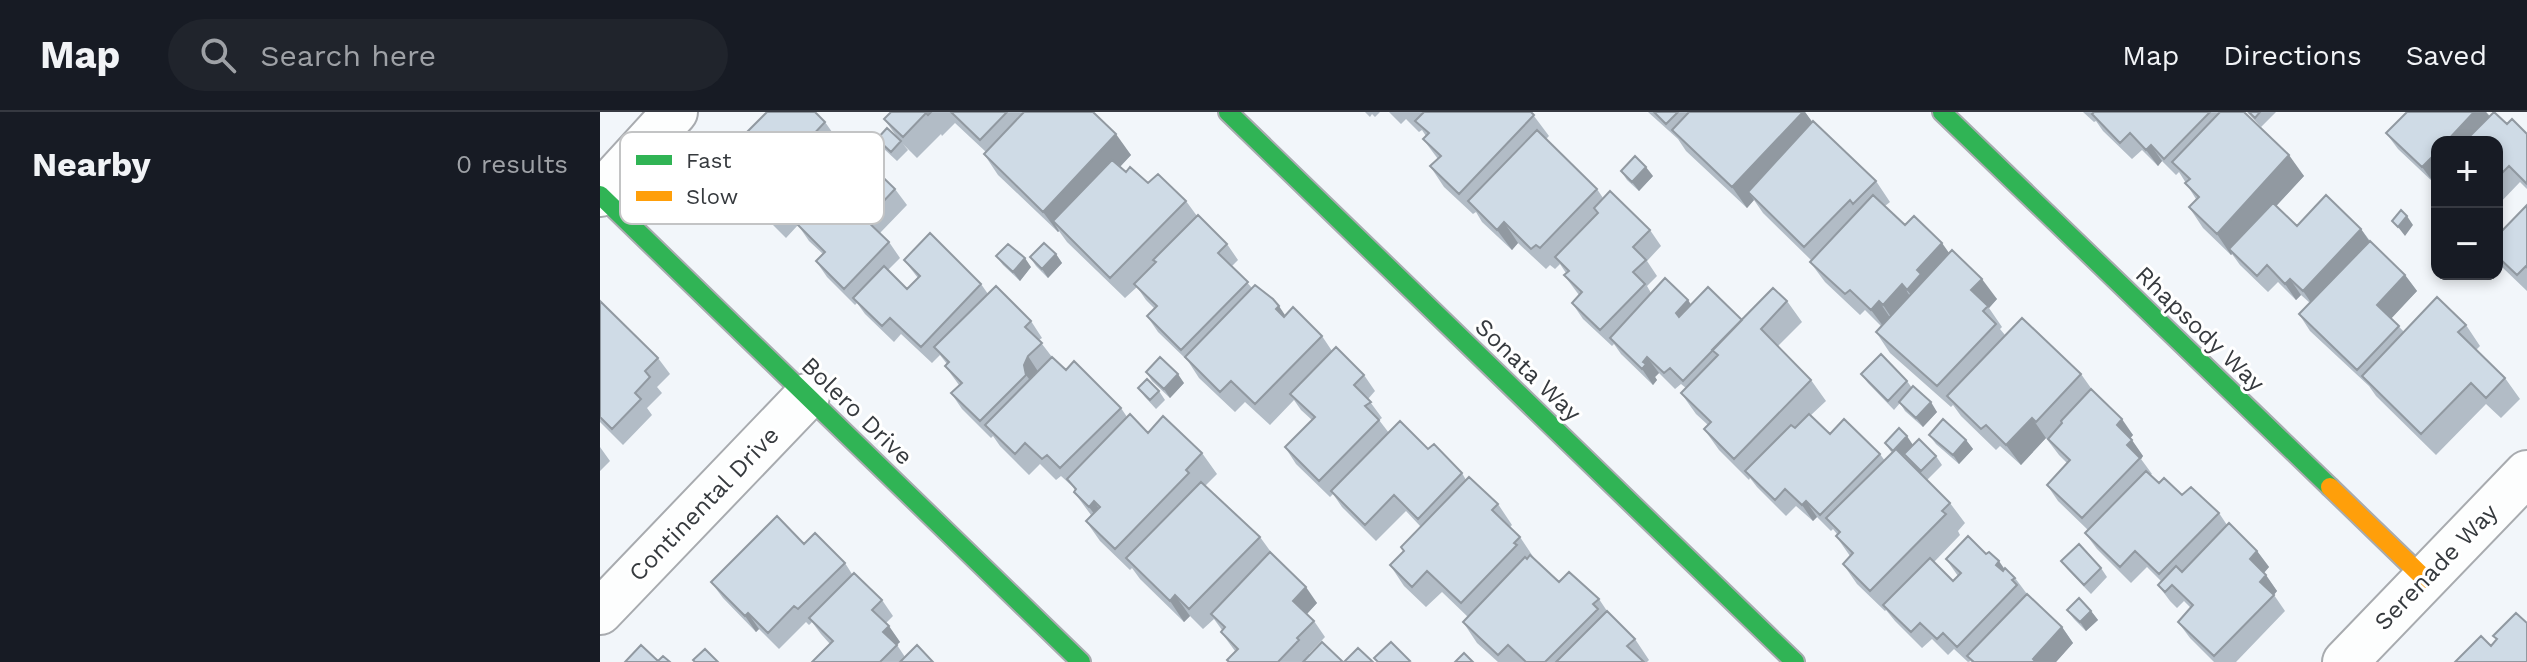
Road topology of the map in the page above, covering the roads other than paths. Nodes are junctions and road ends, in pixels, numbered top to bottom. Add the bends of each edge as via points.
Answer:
1 (675, 112) edge
2 (1228, 112) edge
3 (1942, 112) edge
4 (657, 132) edge
5 (620, 172) edge
6 (600, 194) edge
7 (620, 214) edge
8 (631, 224) edge
9 (807, 396) junction
10 (2527, 473) edge
11 (2425, 579) junction
12 (600, 612) edge
13 (1081, 662) edge
14 (1795, 662) edge
15 (2345, 662) edge

1 - 4 street
2 - 14 street, Sonata Way
3 - 11 street, Rhapsody Way
5 - 6 street
6 - 7 street, Bolero Drive
8 - 9 street, Bolero Drive
9 - 12 street, Continental Drive
9 - 13 street, Bolero Drive
10 - 11 street, Serenade Way
11 - 15 street, Serenade Way

